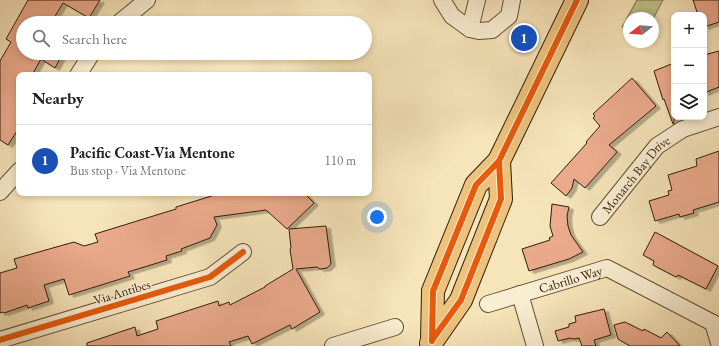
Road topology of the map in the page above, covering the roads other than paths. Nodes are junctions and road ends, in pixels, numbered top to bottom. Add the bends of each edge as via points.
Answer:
1 (442, 0) edge
2 (478, 0) edge
3 (512, 0) edge
4 (577, 0) edge
5 (141, 2) edge
6 (126, 16) edge
7 (470, 29) junction
8 (88, 60) edge
9 (80, 72) edge
10 (719, 117) edge
11 (499, 161) junction
12 (16, 174) edge
13 (0, 192) edge
14 (600, 217) dead end
15 (243, 252) dead end
16 (520, 294) junction
17 (488, 304) dead end
18 (716, 322) edge
19 (395, 327) dead end
20 (0, 340) edge
21 (431, 343) edge
22 (719, 343) edge
23 (333, 346) edge
24 (535, 346) edge

1 - 7 street via 452,16
2 - 7 street
3 - 7 street via 509,16 492,30 479,32
4 - 11 highway
5 - 6 street
8 - 9 street
10 - 14 street, Monarch Bay Drive via 683,129 657,146
11 - 21 highway via 501,199 461,300
11 - 21 highway via 476,185 433,291
12 - 13 street
15 - 20 street, Via Antibes via 210,277
16 - 17 street, Cabrillo Way
16 - 18 street, Cabrillo Way via 607,268
16 - 24 street
18 - 22 street
19 - 23 street

